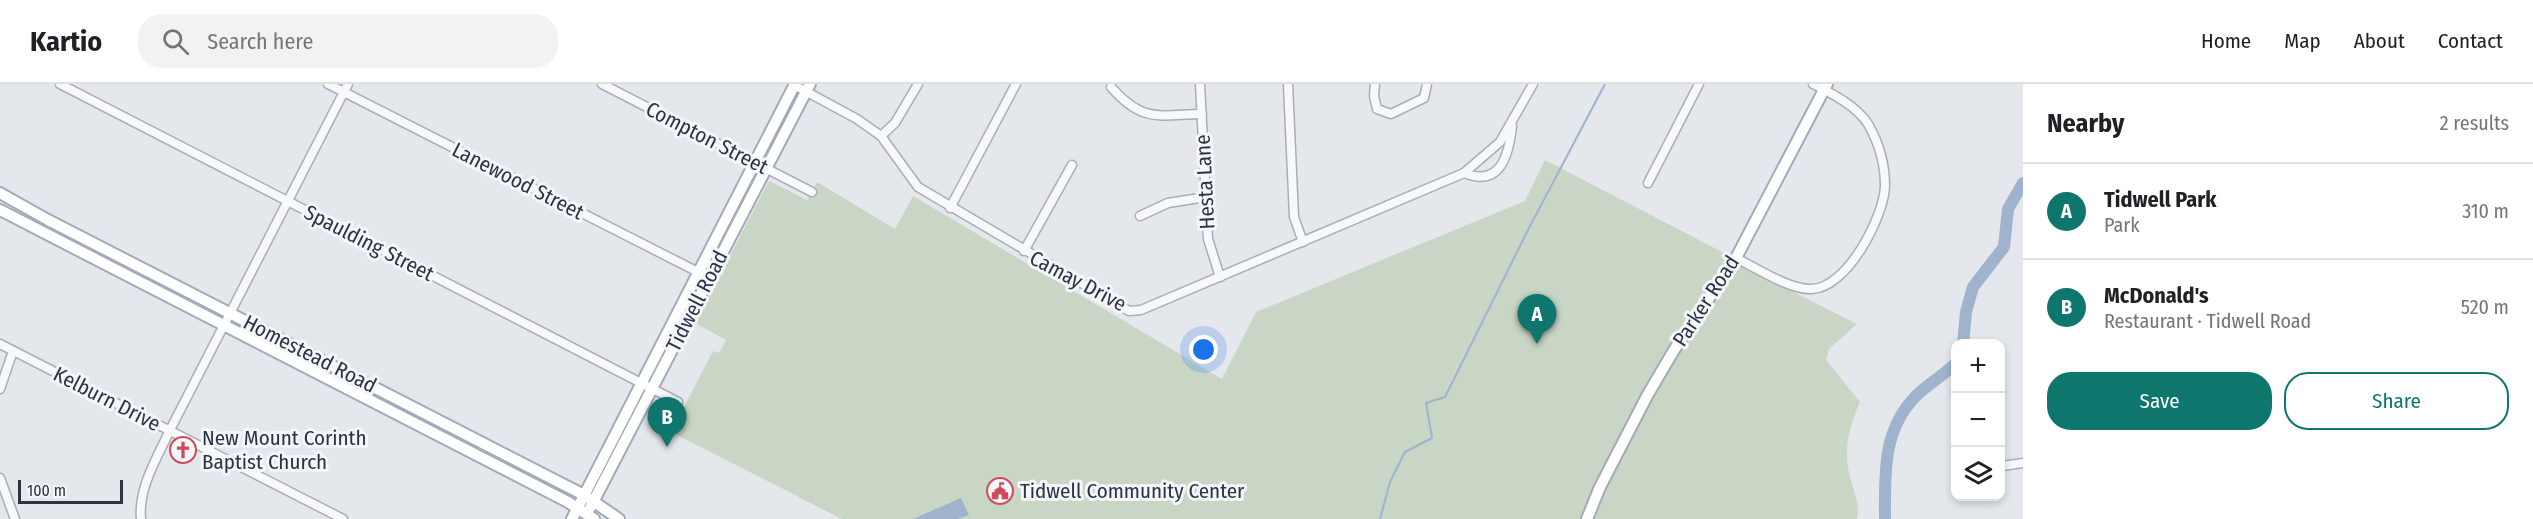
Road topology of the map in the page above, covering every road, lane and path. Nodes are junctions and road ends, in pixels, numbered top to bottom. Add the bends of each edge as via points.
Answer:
1 (60, 84) edge
2 (328, 84) edge
3 (602, 84) edge
4 (918, 84) edge
5 (1016, 84) edge
6 (1200, 84) edge
7 (1288, 84) edge
8 (1375, 84) edge
9 (1427, 84) edge
10 (1533, 84) edge
11 (1698, 84) edge
12 (1813, 84) edge
13 (795, 85) edge
14 (1111, 87) dead end
15 (1826, 87) edge
16 (346, 88) edge
17 (808, 88) edge
18 (1202, 114) junction
19 (1512, 124) junction
20 (881, 136) junction
21 (754, 162) junction
22 (1072, 165) dead end
23 (766, 168) junction
24 (1464, 173) junction
25 (1648, 183) dead end
26 (812, 192) dead end
27 (0, 193) edge
28 (1206, 197) junction
29 (288, 201) junction
30 (950, 208) junction
31 (0, 210) edge
32 (1140, 216) dead end
33 (48, 220) junction
34 (41, 231) junction
35 (1303, 243) junction
36 (1024, 251) junction
37 (1736, 258) junction
38 (125, 259) junction
39 (119, 271) junction
40 (697, 272) junction
41 (1220, 277) junction
42 (708, 278) junction
43 (230, 313) junction
44 (225, 325) junction
45 (0, 344) edge
46 (13, 351) junction
47 (641, 383) junction
48 (0, 389) edge
49 (652, 389) junction
50 (398, 400) junction
51 (678, 402) dead end
52 (394, 412) junction
53 (170, 430) junction
54 (494, 449) junction
55 (486, 460) junction
56 (2023, 463) edge
57 (2005, 466) edge
58 (0, 478) edge
59 (588, 498) junction
60 (586, 515) edge
61 (15, 519) edge
62 (141, 519) edge
63 (343, 519) edge
64 (572, 519) edge
65 (619, 519) edge
66 (1587, 519) edge

1 - 29 street, Spaulding Street
2 - 16 street, Lanewood Street
3 - 21 street, Compton Street
4 - 20 street via 895,123
5 - 30 street
6 - 18 street, Hesta Lane
7 - 35 street via 1294,217
8 - 9 street via 1377,109 1391,114 1424,98
10 - 19 street, Camay Drive
11 - 25 street
12 - 15 street
13 - 17 street, Camay Drive
13 - 21 main road, Tidwell Road
14 - 18 street via 1128,106 1149,116
15 - 37 main road, Parker Road
15 - 37 street via 1867,123 1880,149 1885,188 1874,225 1852,262 1822,287 1797,288
16 - 29 street
16 - 40 street, Lanewood Street
17 - 20 street, Camay Drive
17 - 23 main road, Tidwell Road
18 - 28 street, Hesta Lane
19 - 24 street, Camay Drive via 1490,153
19 - 24 street, Camay Drive via 1510,147 1500,168 1482,176
20 - 30 street, Camay Drive via 918,187
21 - 23 street, Compton Street
21 - 40 main road, Tidwell Road
22 - 36 street
23 - 26 street, Compton Street
23 - 42 main road, Tidwell Road
24 - 35 street, Camay Drive
27 - 33 main road, Homestead Road
28 - 32 street via 1168,203
28 - 41 street, Hesta Lane via 1210,250
29 - 43 street
29 - 47 street, Spaulding Street
30 - 36 street, Camay Drive
31 - 34 main road, Homestead Road
33 - 34 main road
33 - 38 main road, Homestead Road
34 - 39 main road, Homestead Road
35 - 41 street, Camay Drive
36 - 41 street, Camay Drive via 1129,311 1141,310
37 - 66 main road, Parker Road via 1674,350 1600,487
38 - 39 main road
38 - 43 main road, Homestead Road
39 - 44 main road, Homestead Road
40 - 42 street, Lanewood Street
40 - 47 main road, Tidwell Road
42 - 49 main road, Tidwell Road
43 - 44 street
43 - 50 main road, Homestead Road
44 - 52 main road, Homestead Road
44 - 53 street
45 - 46 street, Kelburn Drive
46 - 48 street
46 - 53 street, Kelburn Drive
47 - 49 street, Spaulding Street
47 - 59 main road, Tidwell Road
49 - 51 street, Spaulding Street
49 - 59 main road, Tidwell Road
50 - 52 main road
50 - 54 main road, Homestead Road
52 - 55 main road, Homestead Road
53 - 62 street via 148,477
53 - 63 street, Kelburn Drive
54 - 55 main road
54 - 59 main road, Homestead Road
55 - 60 main road, Homestead Road
56 - 57 street
58 - 61 street
59 - 60 main road, Tidwell Road
59 - 65 main road, Homestead Road
60 - 64 main road, Tidwell Road

